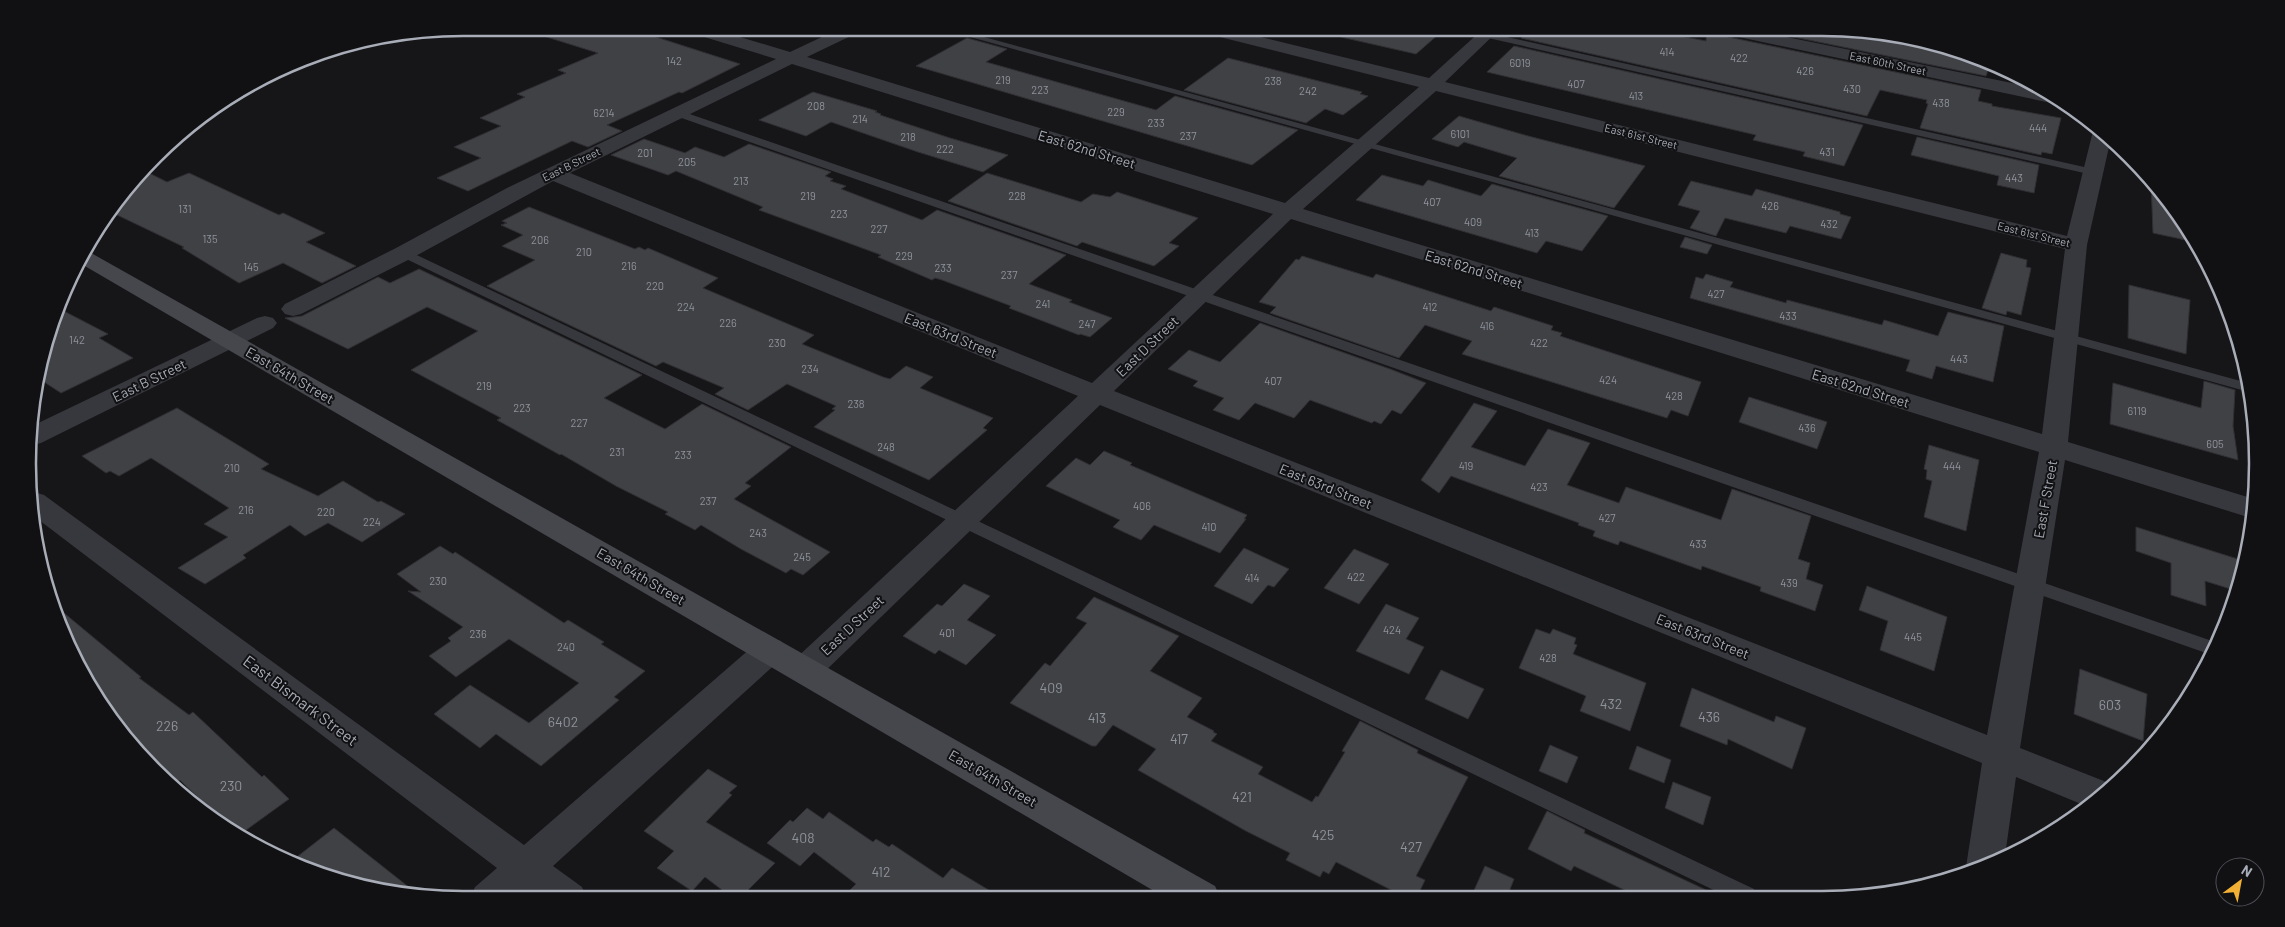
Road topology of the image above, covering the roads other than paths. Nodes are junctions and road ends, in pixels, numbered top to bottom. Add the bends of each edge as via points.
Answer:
1 (720, 36) edge
2 (837, 36) edge
3 (972, 36) edge
4 (1238, 36) edge
5 (1484, 36) edge
6 (1510, 36) edge
7 (1758, 36) edge
8 (792, 58) junction
9 (1433, 84) junction
10 (2036, 94) edge
11 (677, 113) junction
12 (2101, 140) edge
13 (1366, 143) junction
14 (2093, 172) junction
15 (552, 174) junction
16 (1288, 212) junction
17 (2076, 244) junction
18 (404, 253) junction
19 (88, 259) edge
20 (1199, 297) junction
21 (293, 309) dead end
22 (265, 323) dead end
23 (2066, 337) junction
24 (229, 340) junction
25 (2242, 386) edge
26 (1097, 394) junction
27 (37, 434) edge
28 (2054, 447) junction
29 (39, 505) edge
30 (2246, 507) edge
31 (961, 522) junction
32 (2030, 585) junction
33 (2207, 646) edge
34 (770, 650) junction
35 (805, 670) junction
36 (2001, 755) junction
37 (2094, 793) edge
38 (1986, 857) edge
39 (526, 867) junction
40 (498, 891) edge
41 (558, 891) edge
42 (1189, 891) edge
43 (1736, 891) edge

1 - 8 street, East 62nd Street
2 - 8 street, East B Street
3 - 13 lane
4 - 9 street, East 61st Street
5 - 9 street, East D Street
6 - 14 lane
7 - 10 street, East 60th Street
8 - 11 street, East B Street
8 - 16 street, East 62nd Street
9 - 13 street, East D Street
9 - 17 street, East 61st Street
11 - 15 street, East B Street
11 - 20 lane
12 - 14 street, East F Street
13 - 16 street, East D Street
13 - 23 lane
14 - 17 street, East F Street
15 - 18 street, East B Street
15 - 26 street, East 63rd Street
16 - 20 street, East D Street
16 - 28 street, East 62nd Street
17 - 23 street, East F Street
18 - 21 street, East B Street
18 - 31 lane
19 - 24 street, East 64th Street
20 - 26 street, East D Street
20 - 32 lane
22 - 24 street, East B Street
23 - 25 lane
23 - 28 street, East F Street
24 - 27 street, East B Street
24 - 34 street, East 64th Street
26 - 31 street, East D Street
26 - 36 street, East 63rd Street
28 - 30 street, East 62nd Street
28 - 32 street, East F Street
29 - 39 street, East Bismark Street
31 - 35 street, East D Street
31 - 43 lane
32 - 33 lane
32 - 36 street, East F Street
34 - 35 street, East 64th Street
34 - 39 street
35 - 42 street, East 64th Street
36 - 37 street, East 63rd Street
36 - 38 street, East F Street
39 - 40 street
39 - 41 street, East Bismark Street

